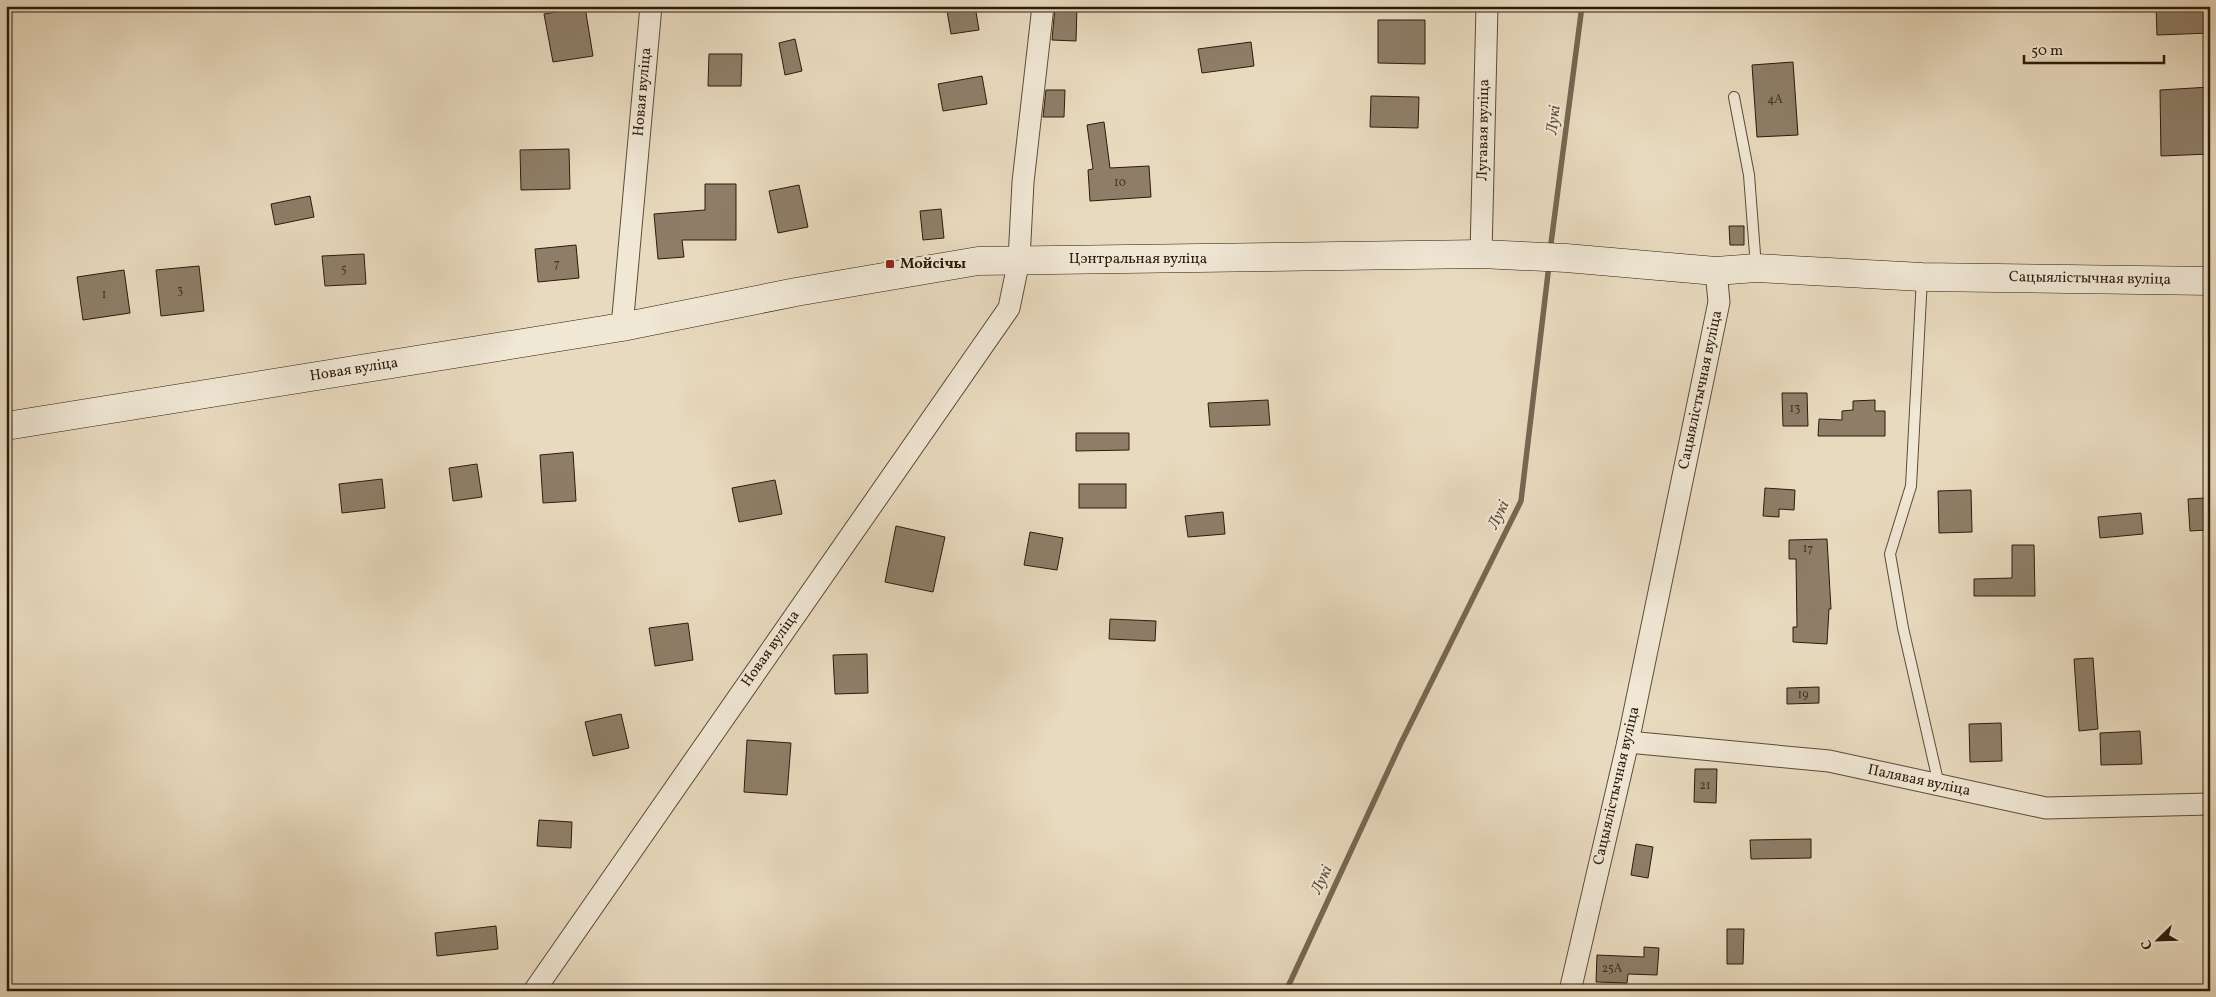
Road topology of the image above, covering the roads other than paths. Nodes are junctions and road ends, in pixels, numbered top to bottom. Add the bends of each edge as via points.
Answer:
1 (651, 6) edge
2 (1043, 6) edge
3 (1487, 6) edge
4 (1734, 97) dead end
5 (1481, 254) junction
6 (1018, 260) junction
7 (1756, 268) junction
8 (1716, 271) junction
9 (1922, 276) junction
10 (2210, 281) edge
11 (622, 327) junction
12 (6, 426) edge
13 (1628, 742) junction
14 (1939, 786) junction
15 (2210, 804) edge
16 (534, 991) edge
17 (1570, 991) edge

1 - 11 street, Новая вуліца
2 - 6 street via 1023,182
3 - 5 street, Лугавая вуліца
4 - 7 lane via 1749,175
5 - 6 street, Цэнтральная вуліца
5 - 8 street, Цэнтральная вуліца
6 - 11 street, Новая вуліца via 968,262
6 - 16 street, Новая вуліца via 1009,308
7 - 8 street, Сацыялістычная вуліца
7 - 9 street, Сацыялістычная вуліца
8 - 13 street, Сацыялістычная вуліца via 1719,302
9 - 10 street, Сацыялістычная вуліца
9 - 14 lane via 1911,486 1890,554 1903,628
11 - 12 street, Новая вуліца
13 - 14 street, Палявая вуліца via 1829,761
13 - 17 street, Сацыялістычная вуліца
14 - 15 street, Палявая вуліца via 2046,808

